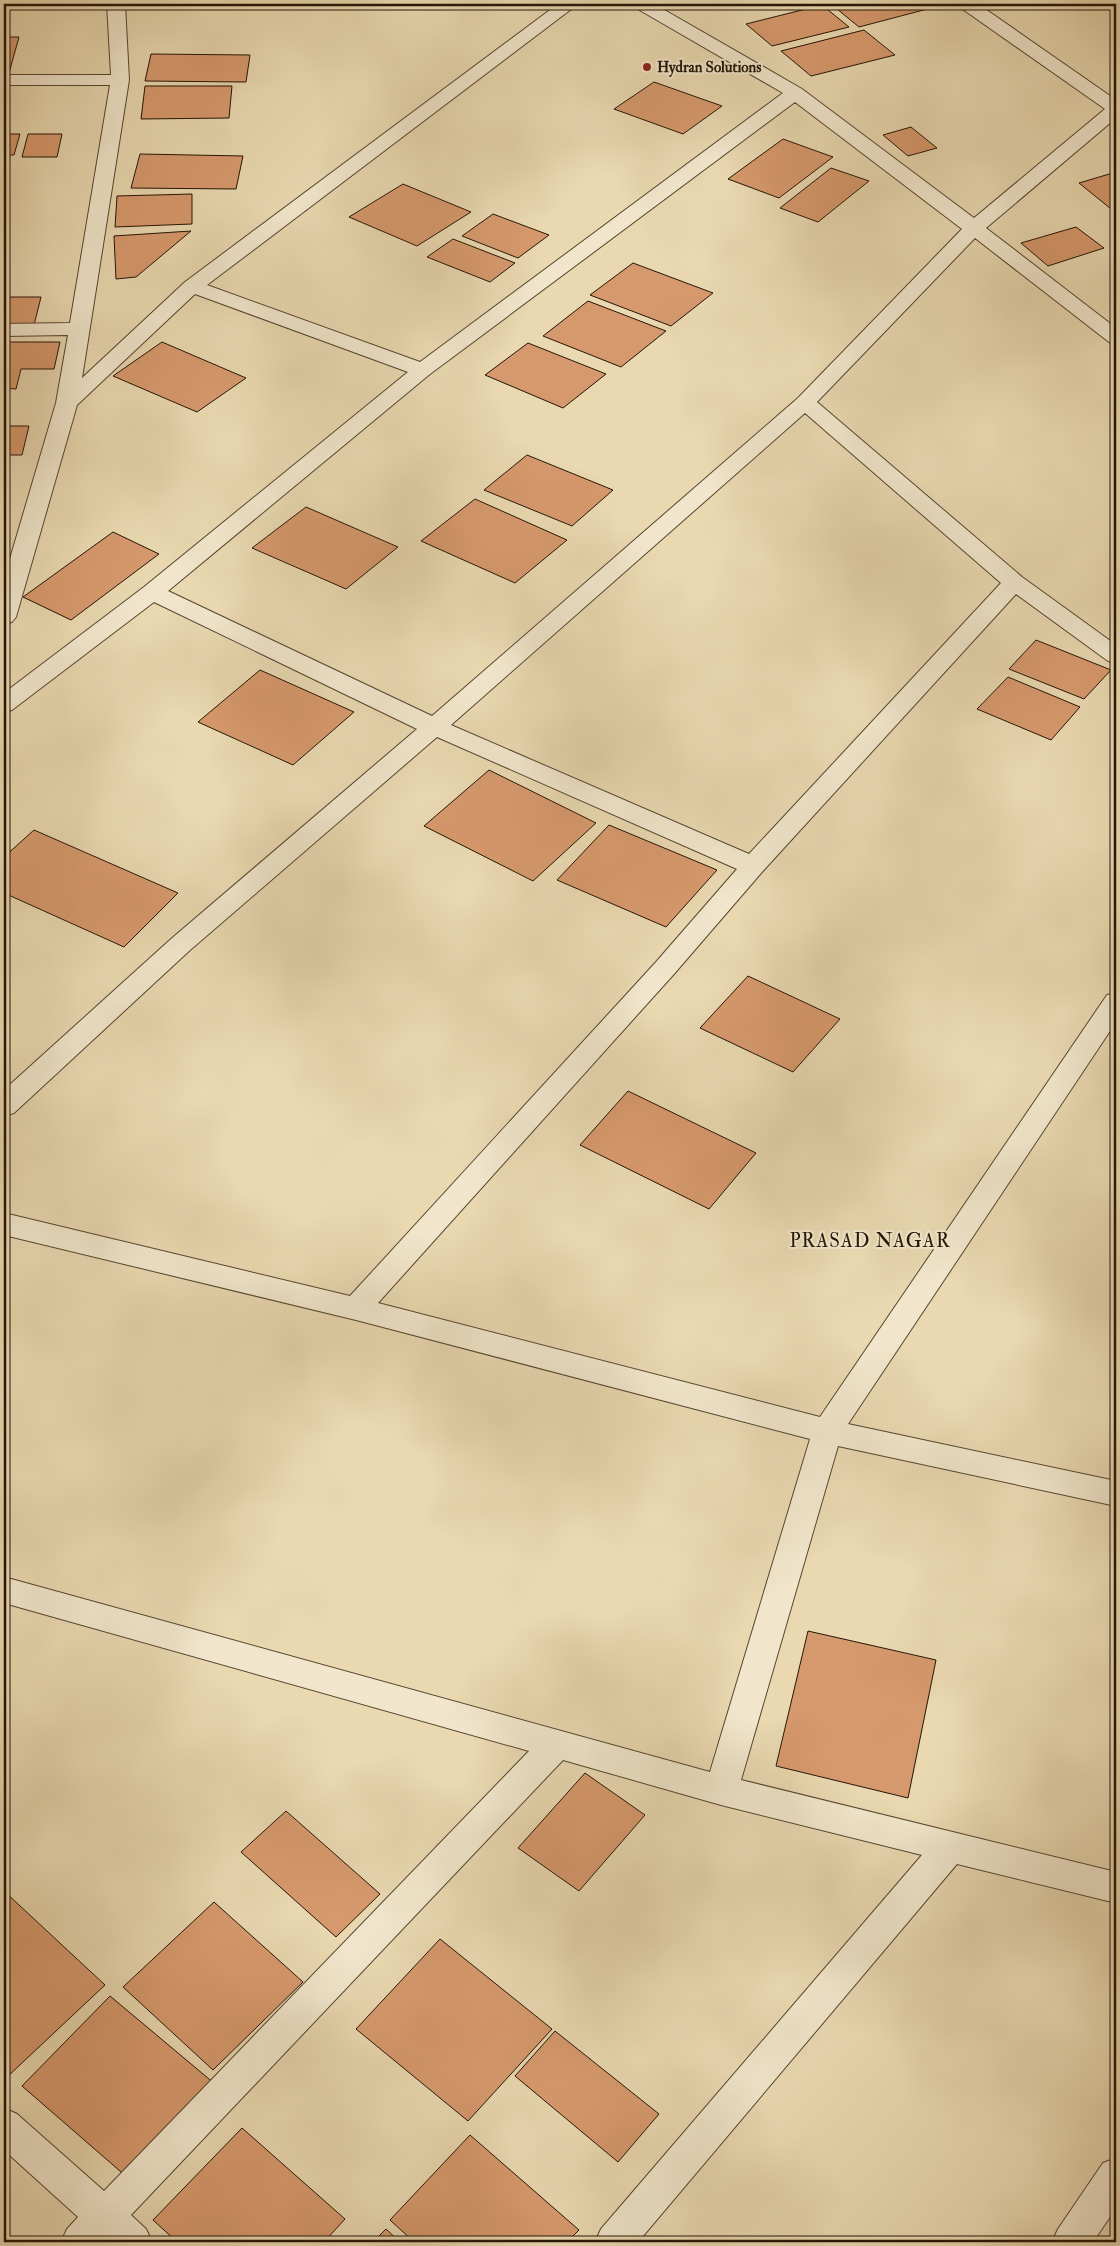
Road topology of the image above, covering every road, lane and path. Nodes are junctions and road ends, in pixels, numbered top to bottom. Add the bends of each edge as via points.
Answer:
1 (116, 4) edge
2 (569, 4) edge
3 (642, 4) edge
4 (966, 4) edge
5 (4, 80) edge
6 (120, 80) junction
7 (795, 93) junction
8 (1116, 109) edge
9 (974, 228) junction
10 (192, 286) junction
11 (80, 329) junction
12 (4, 330) edge
13 (1116, 338) edge
14 (423, 370) junction
15 (805, 402) junction
16 (67, 403) junction
17 (1014, 582) junction
18 (152, 592) junction
19 (4, 617) edge
20 (1116, 656) edge
21 (4, 705) edge
22 (434, 727) junction
23 (754, 866) junction
24 (1116, 1002) edge
25 (4, 1106) edge
26 (4, 1224) edge
27 (356, 1309) junction
28 (827, 1431) junction
29 (1116, 1494) edge
30 (4, 1590) edge
31 (557, 1744) junction
32 (721, 1790) junction
33 (950, 1847) junction
34 (1116, 1888) edge
35 (4, 2126) edge
36 (1116, 2176) edge
37 (106, 2216) junction
38 (80, 2242) edge
39 (133, 2242) edge
40 (614, 2242) edge
41 (1071, 2242) edge

1 - 6 street
2 - 10 street
3 - 7 street
4 - 8 street
5 - 6 street
6 - 11 street
7 - 9 street
7 - 14 street
8 - 9 street
9 - 13 street
9 - 15 street
10 - 14 street
10 - 16 street
11 - 12 street
11 - 16 street
14 - 18 street
15 - 17 street
15 - 22 street
16 - 19 street
17 - 20 street
17 - 23 street
18 - 21 street
18 - 22 street
22 - 23 street
22 - 25 street via 180,945
23 - 27 street
24 - 28 street
26 - 27 street
27 - 28 street
28 - 29 street
28 - 32 street
30 - 31 street
31 - 32 street
31 - 37 street
32 - 33 street
33 - 34 street
33 - 40 street
35 - 37 street
36 - 41 street
37 - 38 street
37 - 39 street

